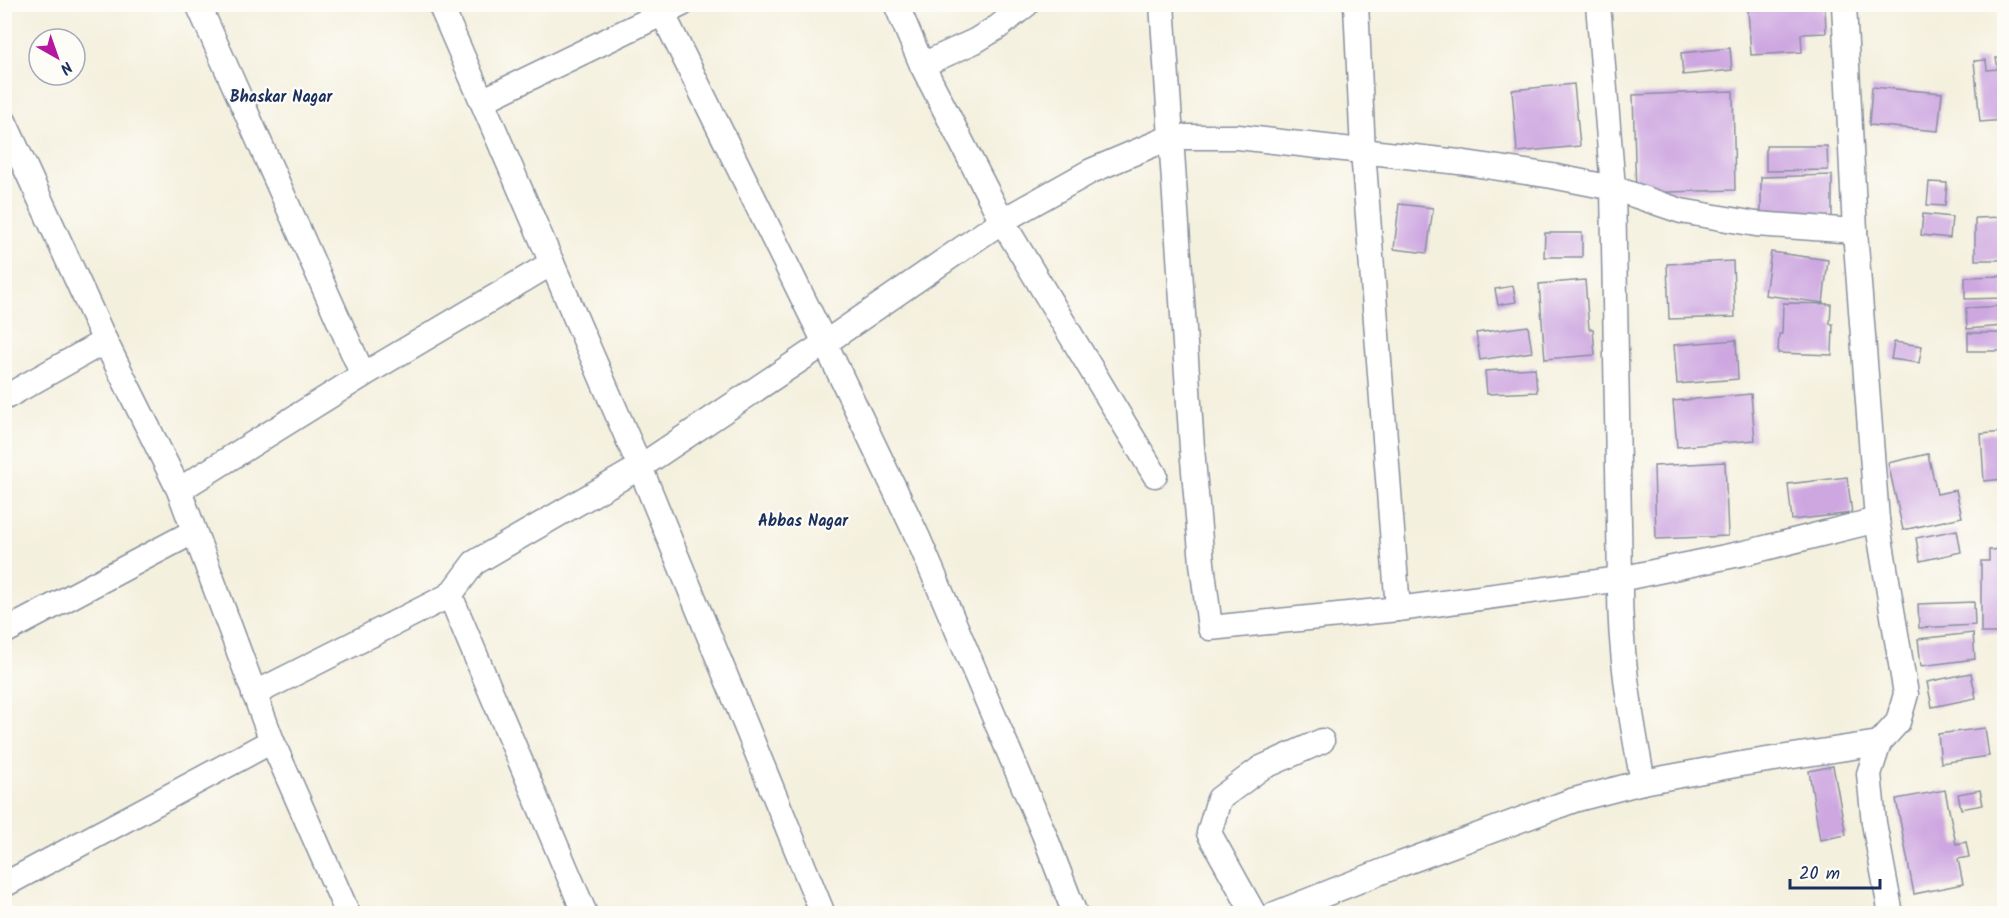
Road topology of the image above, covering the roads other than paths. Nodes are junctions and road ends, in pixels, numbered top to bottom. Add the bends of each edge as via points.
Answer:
1 (198, 4) edge
2 (440, 4) edge
3 (896, 4) edge
4 (1027, 4) edge
5 (1162, 4) edge
6 (1356, 4) edge
7 (1598, 4) edge
8 (1844, 4) edge
9 (667, 7) edge
10 (922, 65) junction
11 (482, 101) junction
12 (4, 121) edge
13 (1171, 137) junction
14 (1363, 151) junction
15 (12, 159) edge
16 (1613, 188) junction
17 (1002, 221) junction
18 (1856, 231) junction
19 (552, 262) junction
20 (105, 341) junction
21 (825, 343) junction
22 (363, 375) junction
23 (4, 398) edge
24 (640, 467) junction
25 (1155, 475) dead end
26 (179, 490) junction
27 (1877, 520) junction
28 (193, 532) junction
29 (1620, 579) junction
30 (450, 595) junction
31 (1398, 609) junction
32 (4, 632) edge
33 (254, 694) junction
34 (272, 741) junction
35 (1322, 741) dead end
36 (1879, 743) junction
37 (1643, 782) junction
38 (4, 885) edge
39 (348, 914) edge
40 (585, 914) edge
41 (823, 914) edge
42 (1075, 914) edge
43 (1254, 914) edge
44 (1275, 914) edge
45 (1891, 914) edge

1 - 22 street
2 - 11 street
3 - 10 street
4 - 10 street via 975,41
5 - 13 street
6 - 14 street
7 - 16 street
8 - 18 street
9 - 11 street
9 - 21 street
10 - 17 street
11 - 19 street
12 - 15 street
13 - 14 street via 1239,137
13 - 17 street via 1091,171
13 - 31 street via 1193,459 1210,628
14 - 16 street via 1459,162
14 - 31 street
15 - 20 street
16 - 18 street via 1681,211 1756,224
16 - 29 street
17 - 21 street
17 - 25 street
18 - 27 street
19 - 22 street
19 - 24 street
20 - 23 street
20 - 26 street
21 - 24 street
21 - 42 street via 918,538
22 - 26 street
24 - 30 street via 474,563
24 - 41 street
26 - 28 street
27 - 29 street
27 - 36 street via 1906,694 1898,723
28 - 32 street
28 - 33 street
29 - 31 street
29 - 37 street via 1619,625 1627,698
30 - 33 street
30 - 40 street
33 - 34 street
34 - 38 street
34 - 39 street
35 - 43 street via 1261,768 1219,799 1209,833
36 - 37 street
36 - 45 street via 1869,774
37 - 44 street via 1574,800

